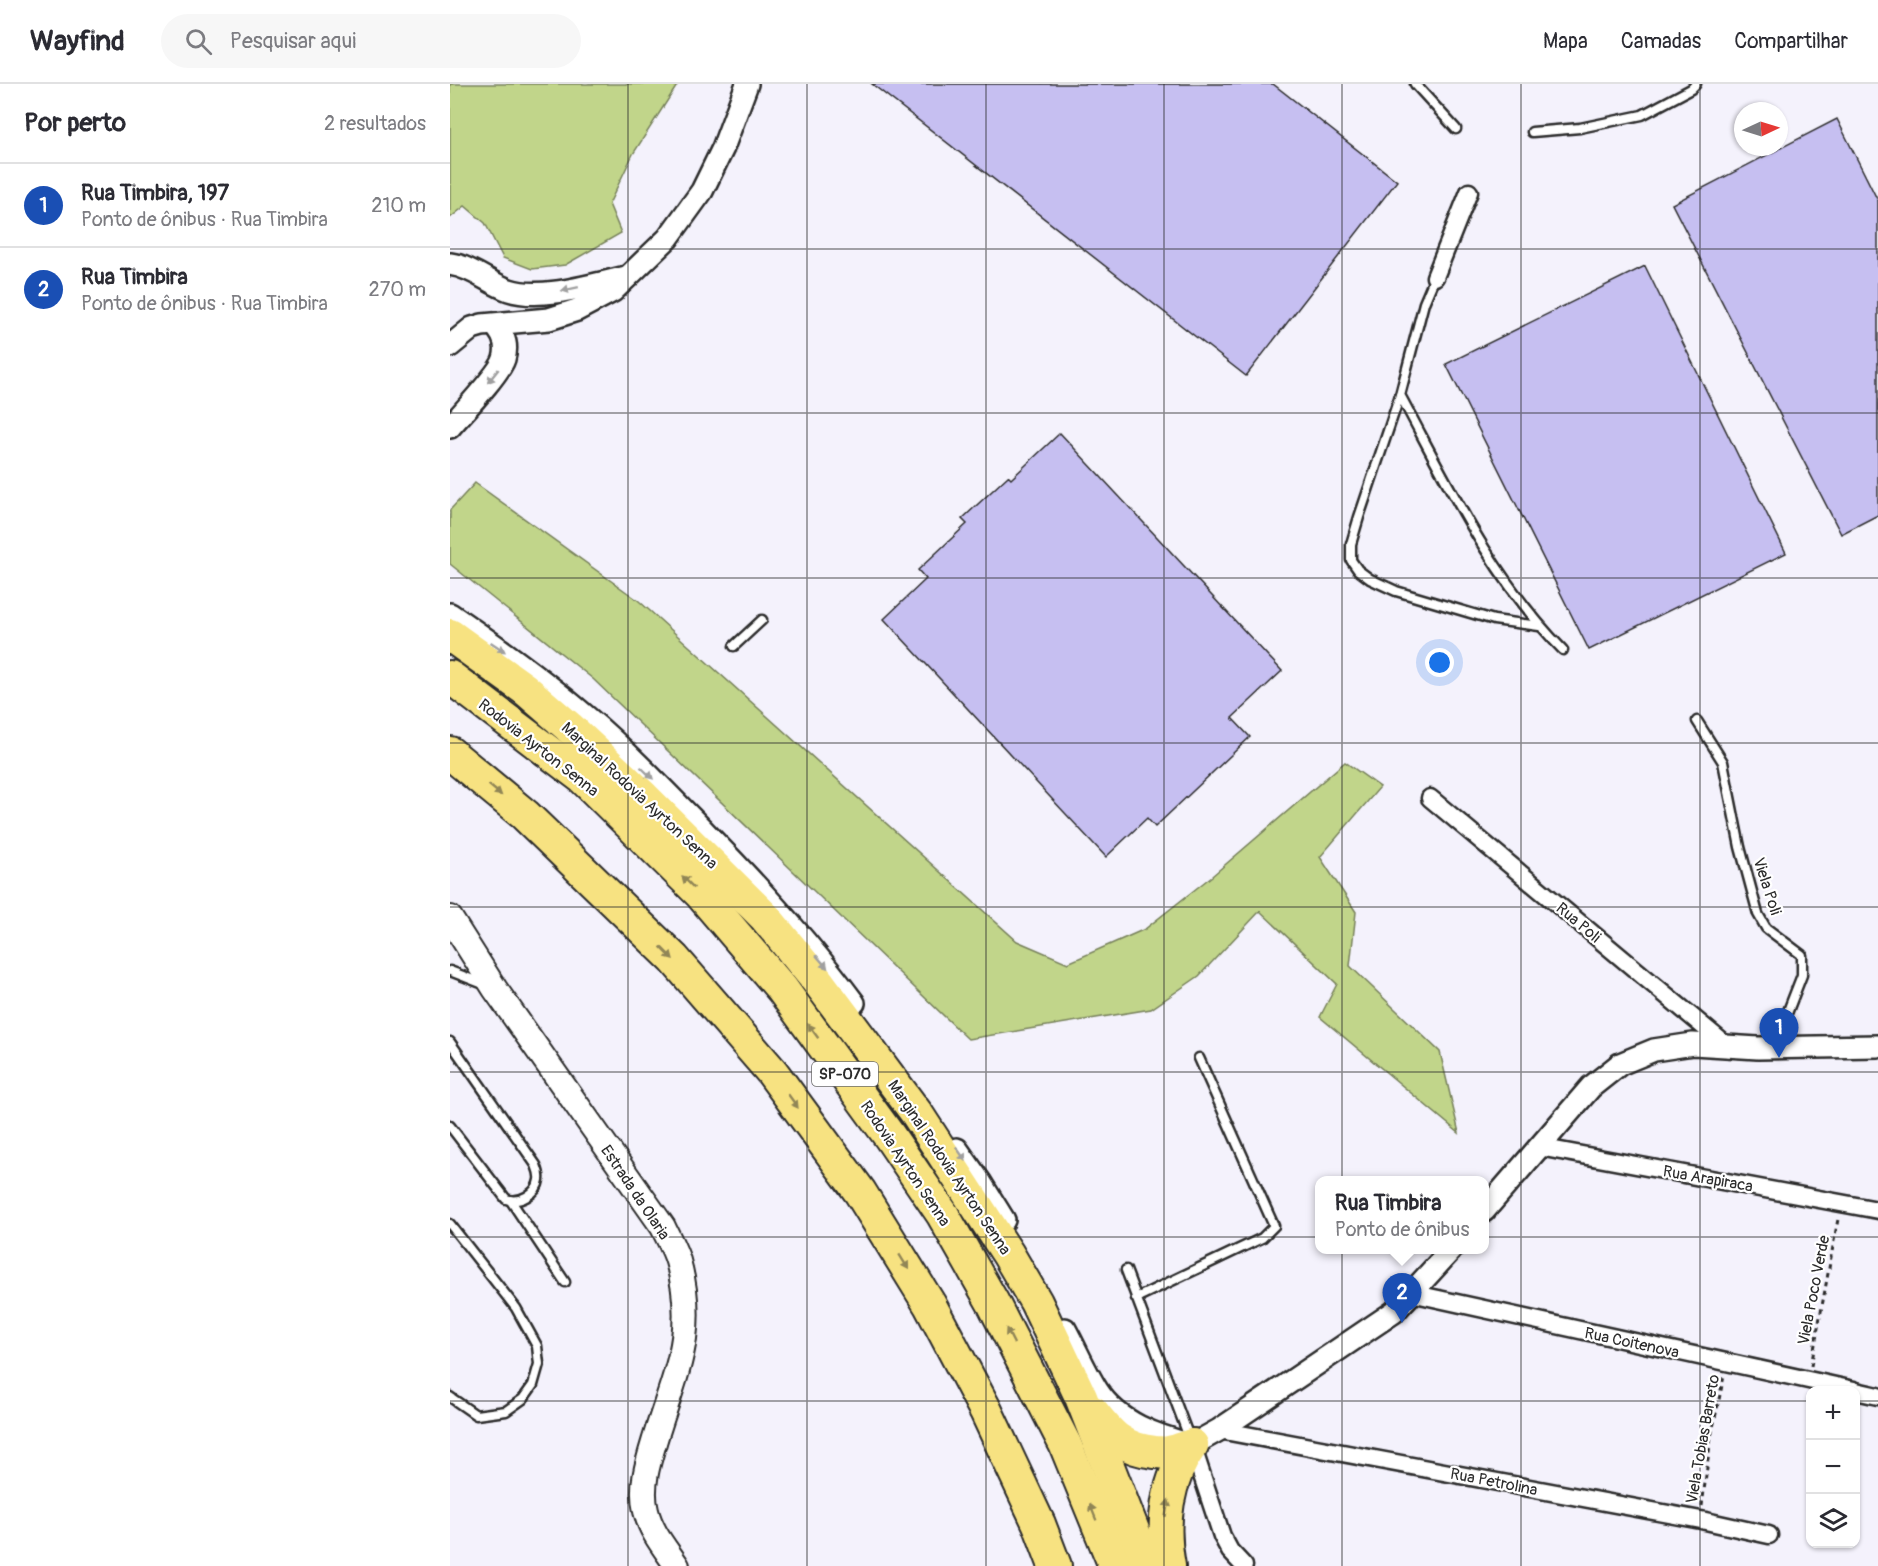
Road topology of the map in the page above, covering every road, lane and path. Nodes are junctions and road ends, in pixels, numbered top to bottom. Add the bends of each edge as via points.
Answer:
1 (747, 84) edge
2 (1415, 84) edge
3 (1696, 84) edge
4 (1456, 129) dead end
5 (1532, 132) dead end
6 (1468, 192) dead end
7 (450, 264) edge
8 (628, 276) junction
9 (1435, 277) joint
10 (494, 325) junction
11 (450, 346) edge
12 (1400, 395) junction
13 (450, 427) edge
14 (450, 614) edge
15 (762, 620) dead end
16 (1539, 626) junction
17 (450, 634) edge
18 (734, 646) dead end
19 (1563, 650) dead end
20 (450, 677) edge
21 (1697, 721) dead end
22 (450, 753) edge
23 (1430, 798) dead end
24 (450, 918) edge
25 (450, 971) edge
26 (495, 990) junction
27 (450, 1042) edge
28 (1727, 1046) junction
29 (1878, 1046) edge
30 (1773, 1048) junction
31 (1199, 1058) dead end
32 (450, 1126) edge
33 (1539, 1147) junction
34 (511, 1201) junction
35 (1841, 1203) junction
36 (1489, 1205) edge
37 (1878, 1210) edge
38 (450, 1224) edge
39 (1447, 1254) edge
40 (1126, 1270) dead end
41 (566, 1282) dead end
42 (1411, 1293) junction
43 (1136, 1298) junction
44 (1727, 1363) junction
45 (1808, 1381) junction
46 (1832, 1386) edge
47 (1860, 1392) edge
48 (1878, 1396) edge
49 (450, 1397) edge
50 (1081, 1397) junction
51 (1219, 1430) junction
52 (1192, 1445) junction
53 (1701, 1520) junction
54 (1769, 1535) dead end
55 (677, 1566) edge
56 (1055, 1566) edge
57 (1115, 1566) edge
58 (1147, 1566) edge
59 (1169, 1566) edge
60 (1244, 1566) edge

1 - 8 street via 702,191 668,238
2 - 4 lane
3 - 5 lane via 1642,115 1580,128
6 - 9 street
8 -> 7 street via 549,293 525,294
8 - 10 street via 613,291 577,310 549,319
9 - 12 lane via 1424,303
10 - 11 street via 471,328
10 -> 13 street via 503,333 504,361
12 - 16 lane via 1489,558
12 - 16 lane via 1359,517 1351,560 1364,575 1396,591 1494,620
14 -> 52 street, Marginal Rodovia Ayrton Senna via 589,718 752,879 830,971 981,1183 1108,1404 1126,1419 1161,1437
15 - 18 lane
16 - 19 lane
17 - 50 highway, Marginal Rodovia Ayrton Senna via 525,689 599,755 766,918 807,967 917,1114 1008,1254
57 -> 20 highway, Rodovia Ayrton Senna / SP-070 via 1065,1444 943,1215 782,989 701,894 583,778
21 - 30 lane, Viela Poli via 1724,762 1758,915 1766,928 1802,956 1802,975
22 -> 56 highway, SP-070 via 525,815 674,959 772,1072 860,1192 930,1305 986,1411
23 - 28 street, Rua Poli
24 - 26 main road, Estrada da Olaria
25 - 26 lane
26 - 55 main road, Estrada da Olaria via 663,1227 677,1258 686,1300 686,1332 646,1469 644,1488 651,1530
27 - 34 lane via 536,1165 536,1188 522,1200
28 - 30 street
28 - 33 street via 1693,1044 1654,1050 1620,1064 1590,1087
29 - 30 street
31 - 43 lane via 1275,1226 1262,1238
32 - 34 lane via 494,1186
33 - 35 street, Rua Arapiraca
33 - 36 street
34 - 41 lane
35 - 37 street, Rua Arapiraca
35 - 45 path, Viela Poco Verde
38 - 49 lane via 516,1308 537,1346 539,1364 524,1399 506,1410 476,1415
39 - 42 street
40 - 43 lane
42 - 44 street, Rua Coitenova
42 - 51 street via 1394,1312
43 - 52 lane
44 - 45 street, Rua Coitenova
44 - 53 path, Viela Tobias Barreto via 1711,1437
45 - 46 street, Rua Coitenova
47 - 48 street, Rua Coitenova
50 - 52 highway via 1122,1443 1147,1451 1168,1452
50 - 58 highway, Marginal Rodovia Ayrton Senna
51 - 52 street
51 - 53 street, Rua Petrolina
59 -> 52 highway via 1164,1532 1166,1506 1180,1465
52 - 60 street via 1222,1536
53 - 54 street, Rua Petrolina

